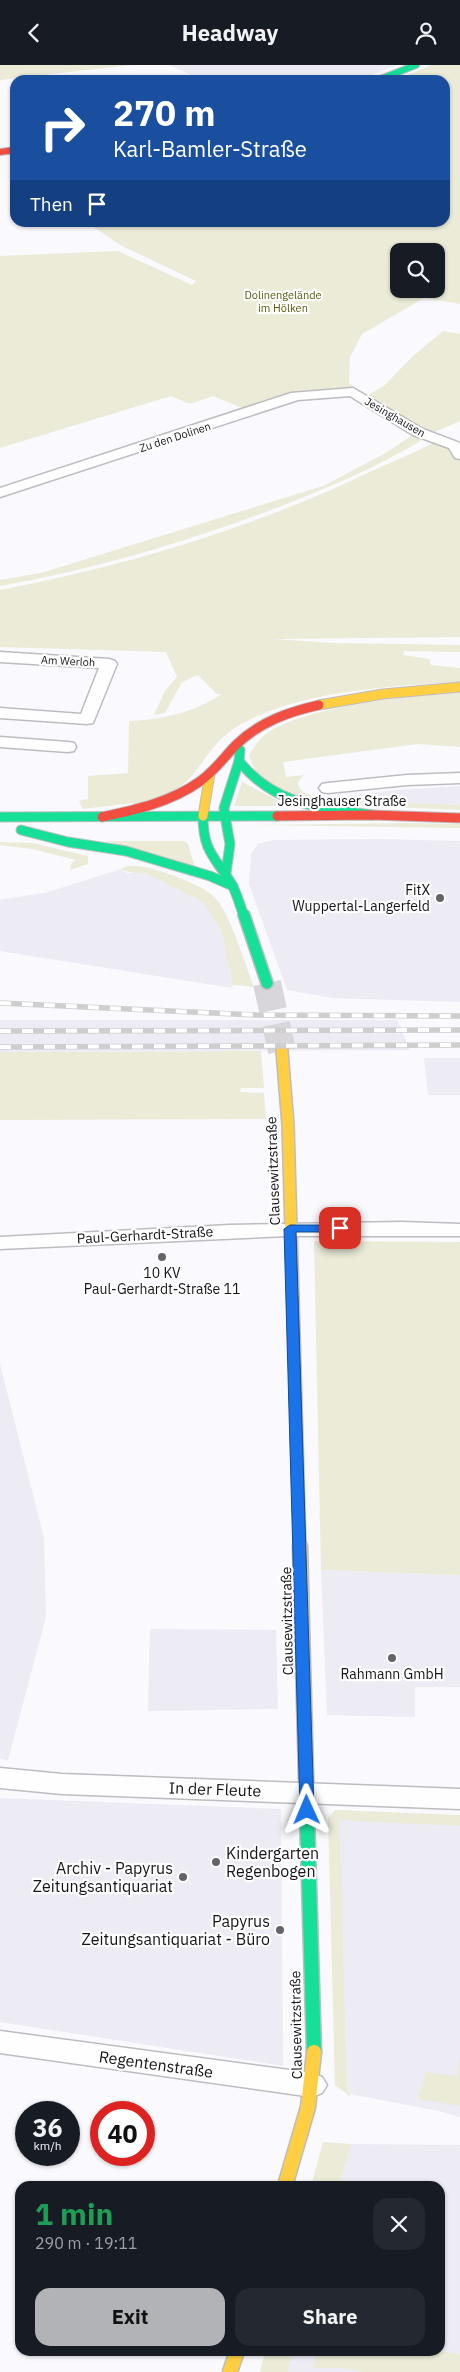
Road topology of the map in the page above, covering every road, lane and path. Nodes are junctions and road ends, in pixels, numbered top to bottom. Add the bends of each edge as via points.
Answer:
1 (416, 65) edge
2 (391, 75) edge
3 (353, 392) joint
4 (460, 455) edge
5 (0, 493) edge
6 (0, 657) edge
7 (460, 687) edge
8 (0, 713) edge
9 (240, 738) junction
10 (0, 742) edge
11 (68, 747) dead end
12 (239, 761) junction
13 (210, 773) junction
14 (460, 778) edge
15 (328, 788) dead end
16 (372, 815) junction
17 (203, 816) junction
18 (225, 816) junction
19 (0, 817) edge
20 (102, 817) junction
21 (460, 818) edge
22 (7, 830) dead end
23 (21, 830) junction
24 (69, 830) dead end
25 (198, 830) junction
26 (234, 830) junction
27 (226, 873) junction
28 (233, 886) junction
29 (267, 983) tunnel mouth
30 (282, 1051) tunnel mouth
31 (290, 1229) junction
32 (460, 1231) edge
33 (0, 1243) edge
34 (0, 1778) edge
35 (306, 1793) junction
36 (460, 1799) edge
37 (0, 2042) edge
38 (312, 2085) junction
39 (286, 2181) edge
40 (235, 2356) edge
41 (230, 2372) edge

1 - 2 main road
3 - 4 street, Jesinghausen via 418,432 456,446
3 - 5 street, Zu den Dolinen via 296,396
6 - 8 street, Am Werloh via 109,664 87,719
7 - 9 main road via 387,693 310,708 280,717
9 - 12 main road
9 - 13 main road
10 - 11 street
12 - 16 main road via 243,771 272,793 304,804
12 - 18 main road via 224,808
13 - 17 main road
13 - 20 main road via 173,798
14 - 15 street
16 - 18 main road, Jesinghauser Straße
16 - 21 main road, Jesinghauser Straße
17 - 18 main road, Jesinghauser Straße
17 - 20 main road, Jesinghauser Straße
17 - 25 main road
18 - 26 main road
19 - 20 main road, Jesinghauser Straße
22 - 23 main road
23 - 24 main road
23 - 28 main road via 126,851
25 - 26 main road
25 - 27 main road via 213,861
26 - 27 main road via 232,859
27 - 28 main road
28 - 29 main road via 255,941
30 - 31 main road, Clausewitzstraße via 288,1125
31 - 32 street, Paul-Gerhardt-Straße
31 - 33 street, Paul-Gerhardt-Straße
31 - 35 main road, Clausewitzstraße
34 - 35 street, In der Fleute via 62,1784
35 - 36 street, In der Fleute
35 - 38 main road, Clausewitzstraße
37 - 38 street, Regentenstraße
38 - 39 main road, Clausewitzstraße
40 - 41 main road

